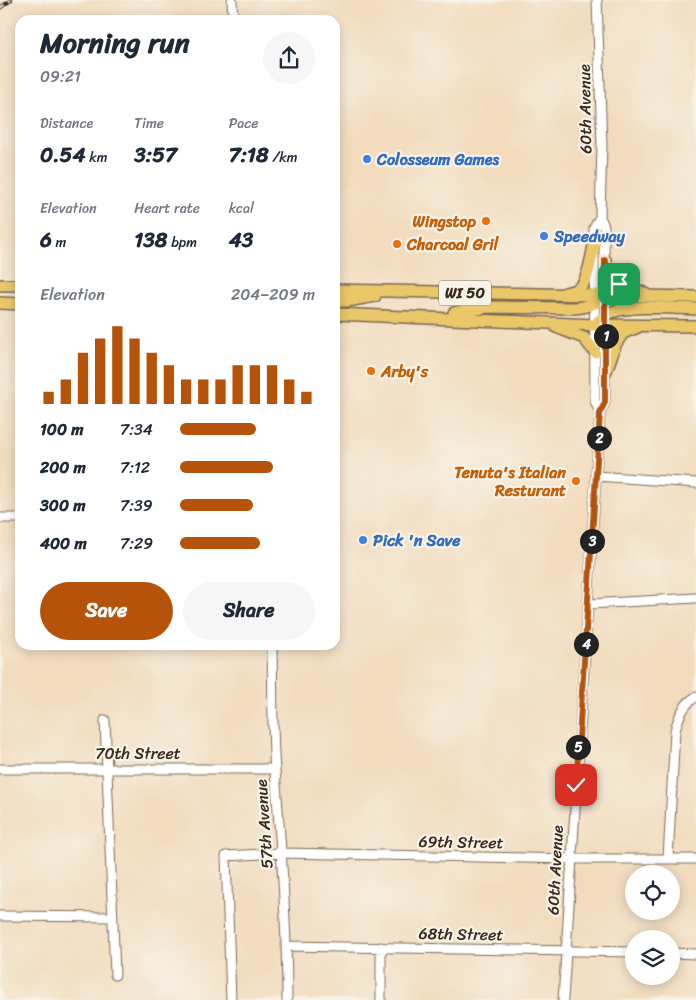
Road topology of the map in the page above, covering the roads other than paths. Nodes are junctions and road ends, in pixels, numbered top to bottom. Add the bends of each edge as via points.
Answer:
1 (232, 0) edge
2 (598, 0) edge
3 (233, 15) edge
4 (600, 217) junction
5 (595, 241) junction
6 (605, 260) junction
7 (0, 284) edge
8 (15, 285) edge
9 (340, 290) edge
10 (401, 292) junction
11 (560, 295) junction
12 (651, 297) junction
13 (696, 297) edge
14 (599, 299) junction
15 (340, 302) edge
16 (0, 303) edge
17 (15, 304) edge
18 (696, 308) edge
19 (340, 314) edge
20 (434, 317) junction
21 (537, 321) junction
22 (602, 321) junction
23 (643, 324) junction
24 (696, 326) edge
25 (595, 352) junction
26 (606, 371) junction
27 (600, 413) junction
28 (596, 476) junction
29 (696, 484) edge
30 (0, 518) edge
31 (15, 518) edge
32 (696, 598) edge
33 (588, 604) junction
34 (272, 650) edge
35 (696, 697) edge
36 (105, 720) dead end
37 (108, 768) junction
38 (0, 769) edge
39 (275, 769) junction
40 (282, 853) junction
41 (570, 859) junction
42 (668, 859) junction
43 (696, 859) edge
44 (0, 916) edge
45 (113, 917) junction
46 (287, 946) junction
47 (381, 947) junction
48 (566, 951) junction
49 (625, 952) edge
50 (680, 953) edge
51 (696, 954) edge
52 (116, 975) dead end
53 (231, 1000) edge
54 (287, 1000) edge
55 (382, 1000) edge
56 (563, 1000) edge

1 - 3 street
2 - 4 street, 60th Avenue via 602,145
4 - 5 street, 60th Avenue via 594,228
4 - 6 street, 60th Avenue via 604,226
5 - 11 main road via 582,286
5 - 14 street, 60th Avenue
6 - 12 main road via 619,284
6 - 14 street, 60th Avenue
7 - 8 main road
9 - 10 main road, WI 50
10 - 11 main road, WI 50
10 - 15 main road
11 - 14 main road, WI 50
12 - 13 main road, WI 50
12 - 14 main road, WI 50
14 - 20 main road via 574,308 487,307
14 - 22 street, 60th Avenue
14 - 22 street, 60th Avenue
16 - 17 main road
18 - 22 main road via 623,310
19 - 20 main road, WI 50
20 - 21 main road, WI 50
21 - 22 main road, WI 50
21 - 25 main road via 577,334
22 - 23 main road, WI 50
22 - 25 street, 60th Avenue
22 - 26 street, 60th Avenue
23 - 24 main road, WI 50
23 - 26 main road via 623,333
25 - 27 street, 60th Avenue via 594,401
26 - 27 street, 60th Avenue via 605,402
27 - 28 street, 60th Avenue
28 - 29 street
28 - 33 street, 60th Avenue
30 - 31 street
32 - 33 street
33 - 41 street, 60th Avenue
34 - 39 street, 57th Avenue
35 - 42 street via 687,704 675,730
36 - 37 street
37 - 38 street, 70th Street
37 - 39 street, 70th Street
37 - 45 street
39 - 40 street, 57th Avenue
40 - 41 street, 69th Street
40 - 46 street, 57th Avenue
40 - 53 street, 69th Street via 226,856
41 - 42 street, 69th Street
41 - 48 street, 60th Avenue
42 - 43 street, 69th Street
44 - 45 street
45 - 52 street
46 - 47 street, 68th Street
46 - 54 street, 57th Avenue
47 - 48 street, 68th Street
47 - 55 street
48 - 49 street, 68th Street
48 - 56 street, 60th Avenue
50 - 51 street

